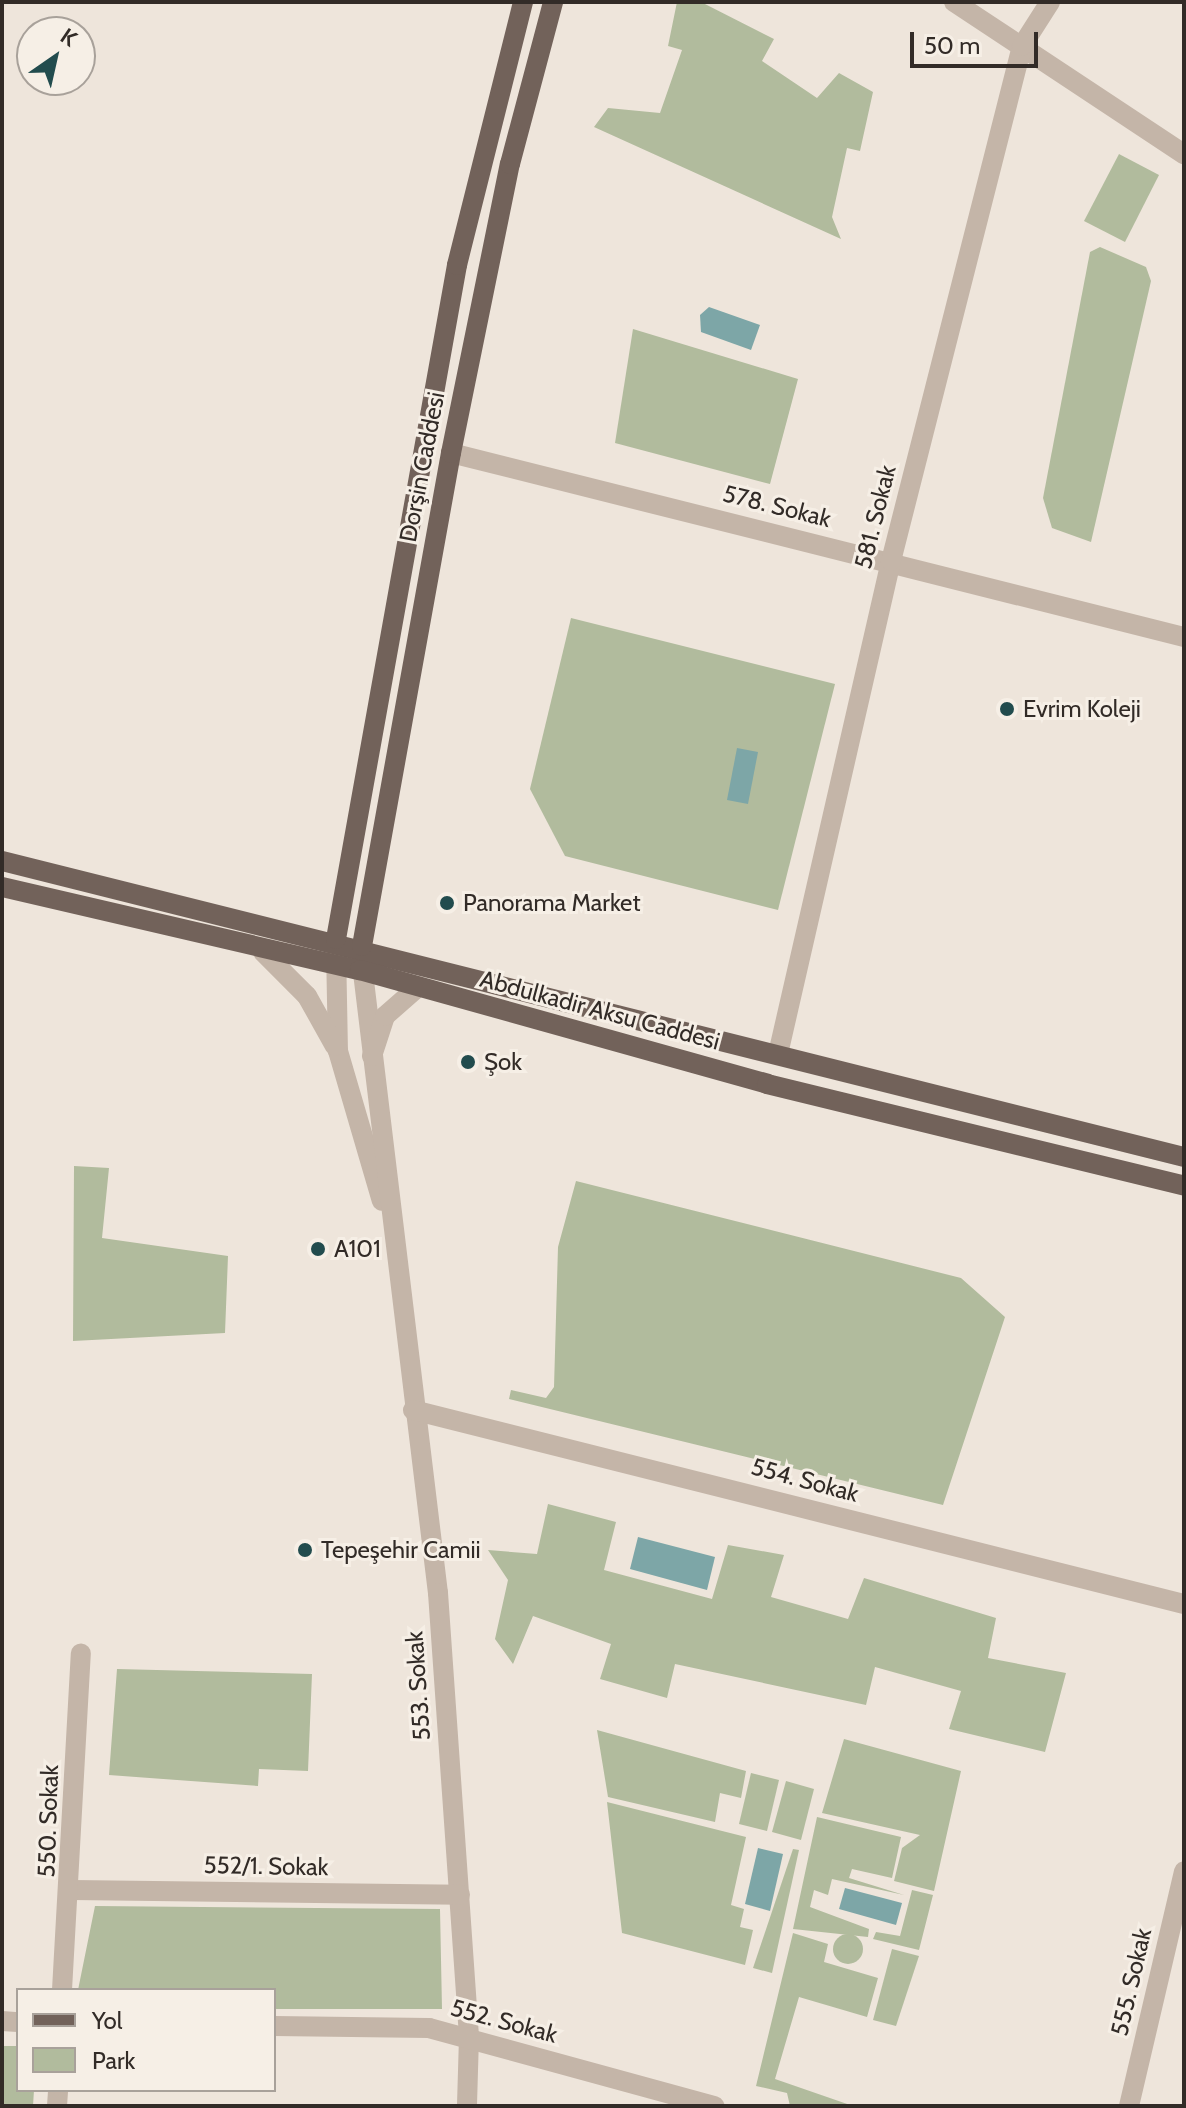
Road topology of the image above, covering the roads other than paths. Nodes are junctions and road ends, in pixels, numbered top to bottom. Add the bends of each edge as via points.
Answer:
1 (523, 2) edge
2 (553, 2) edge
3 (954, 2) edge
4 (1050, 2) edge
5 (1022, 46) junction
6 (1184, 154) edge
7 (451, 453) junction
8 (891, 561) junction
9 (1184, 637) edge
10 (2, 861) edge
11 (2, 887) edge
12 (336, 939) junction
13 (362, 946) junction
14 (263, 952) junction
15 (336, 967) junction
16 (360, 970) junction
17 (418, 987) junction
18 (338, 1051) junction
19 (778, 1054) junction
20 (370, 1064) junction
21 (1184, 1157) edge
22 (1184, 1186) edge
23 (396, 1264) junction
24 (413, 1410) junction
25 (1184, 1604) edge
26 (81, 1654) dead end
27 (1184, 1871) edge
28 (72, 1890) junction
29 (460, 1895) junction
30 (62, 1988) edge
31 (276, 2026) edge
32 (469, 2037) junction
33 (467, 2106) edge
34 (715, 2106) edge
35 (1129, 2106) edge

1 - 12 main road, Dorşin Caddesi via 457,265
2 - 7 main road, Dorşin Caddesi via 510,164
3 - 5 street
4 - 5 street, 581. Sokak
5 - 6 street
5 - 8 street, 581. Sokak
7 - 8 street, 578. Sokak
7 - 13 main road, Dorşin Caddesi
8 - 9 street, 578. Sokak
8 - 19 street, 581. Sokak
10 - 12 main road, Abdulkadir Aksu Caddesi
11 - 14 main road, Abdulkadir Aksu Caddesi
12 - 13 main road, Abdulkadir Aksu Caddesi
12 - 15 street
13 - 16 street
13 - 19 main road, Abdulkadir Aksu Caddesi
14 - 15 main road, Abdulkadir Aksu Caddesi
14 - 18 street via 313,1003
15 - 16 main road, Abdulkadir Aksu Caddesi
15 - 18 street
16 - 17 main road, Abdulkadir Aksu Caddesi
16 - 20 street
17 - 20 street via 385,1016
17 - 22 main road, Abdulkadir Aksu Caddesi via 767,1084
18 - 23 street
19 - 21 main road, Abdulkadir Aksu Caddesi
20 - 23 street via 389,1166
23 - 24 street, 553. Sokak
24 - 25 street, 554. Sokak
24 - 29 street, 553. Sokak via 438,1593
26 - 28 street, 550. Sokak
27 - 35 street, 555. Sokak
28 - 29 street, 552/1. Sokak
28 - 30 street, 550. Sokak
29 - 32 street, 553. Sokak
31 - 32 street, 552. Sokak via 429,2028
32 - 33 street, 553. Sokak
32 - 34 street, 552. Sokak

